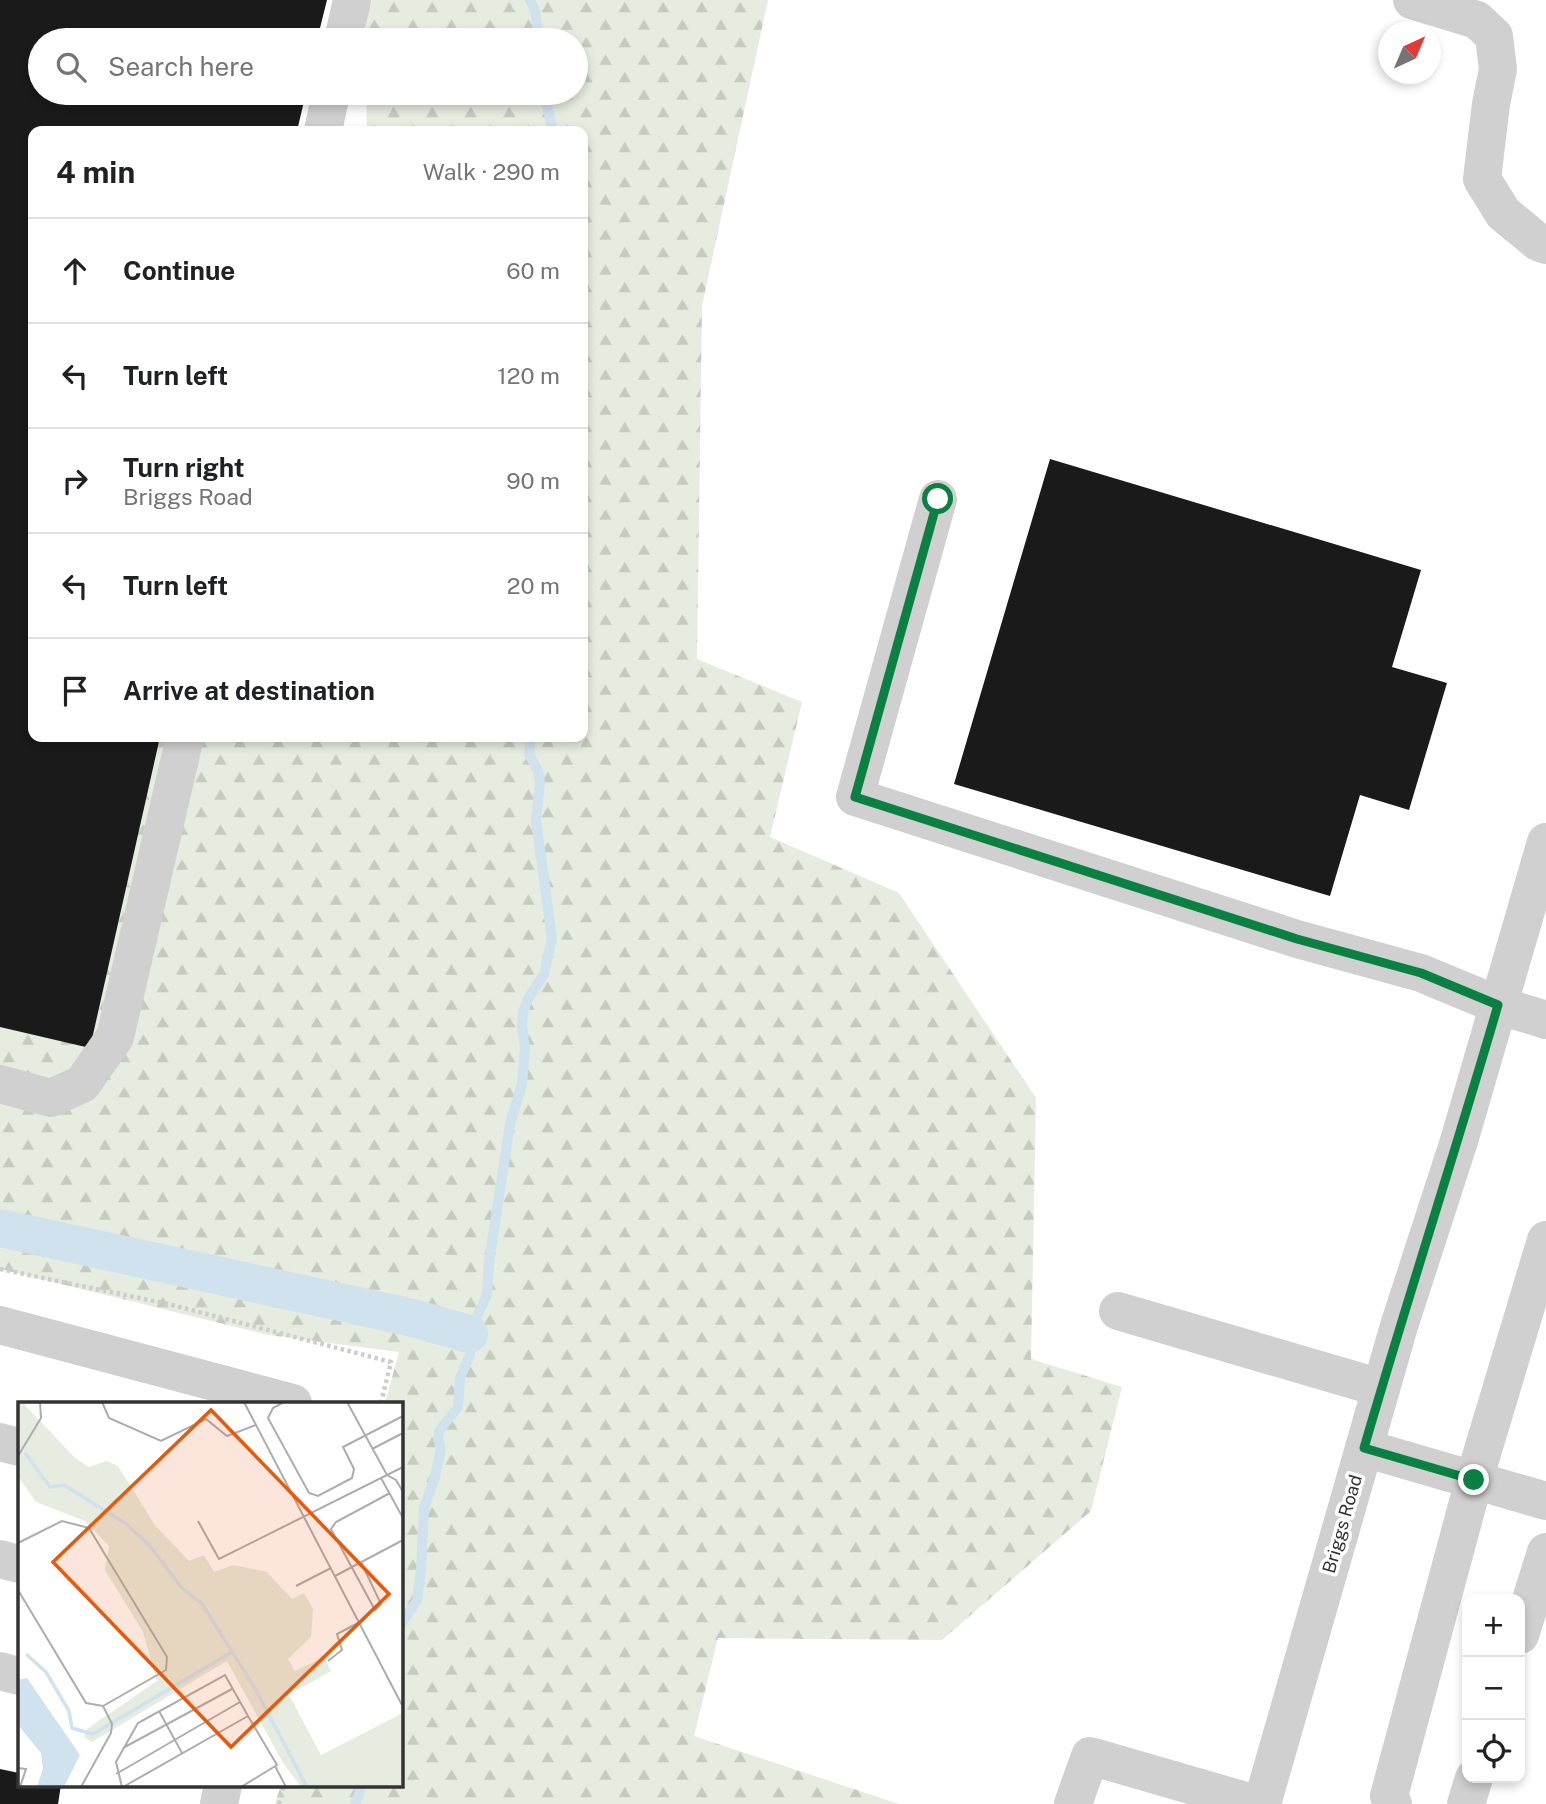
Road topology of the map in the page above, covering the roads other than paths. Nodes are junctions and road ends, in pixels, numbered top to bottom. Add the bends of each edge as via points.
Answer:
1 (352, 0) edge
2 (1412, 0) edge
3 (346, 28) edge
4 (328, 105) edge
5 (324, 126) edge
6 (1546, 245) edge
7 (938, 499) dead end
8 (184, 742) edge
9 (1546, 842) edge
10 (1498, 1005) junction
11 (1546, 1020) edge
12 (0, 1084) edge
13 (1546, 1240) edge
14 (1118, 1311) dead end
15 (0, 1325) edge
16 (1381, 1388) junction
17 (289, 1402) edge
18 (0, 1442) edge
19 (18, 1447) edge
20 (1364, 1448) junction
21 (1474, 1480) junction
22 (1546, 1502) edge
23 (1546, 1552) edge
24 (0, 1559) edge
25 (18, 1564) edge
26 (1525, 1619) edge
27 (0, 1671) edge
28 (18, 1676) edge
29 (1472, 1783) edge
30 (223, 1786) edge
31 (1391, 1800) edge
32 (219, 1804) edge
33 (1073, 1804) edge
34 (1256, 1804) edge
35 (1262, 1804) edge
36 (1466, 1804) edge

1 - 3 street
2 - 6 street via 1477,20 1494,36 1498,69 1482,179 1503,213
4 - 5 street
7 - 10 street via 855,797 1297,939 1421,973
8 - 12 street via 115,1037 82,1084 51,1098
9 - 10 street, Briggs Road
10 - 11 street
10 - 16 street, Briggs Road
13 - 21 street
14 - 16 street
15 - 17 street
16 - 20 street, Briggs Road
18 - 19 street
20 - 21 street
20 - 35 street, Briggs Road
21 - 22 street
21 - 31 street
23 - 26 street
24 - 25 street
27 - 28 street
29 - 36 street
30 - 32 street
33 - 34 street via 1090,1756

